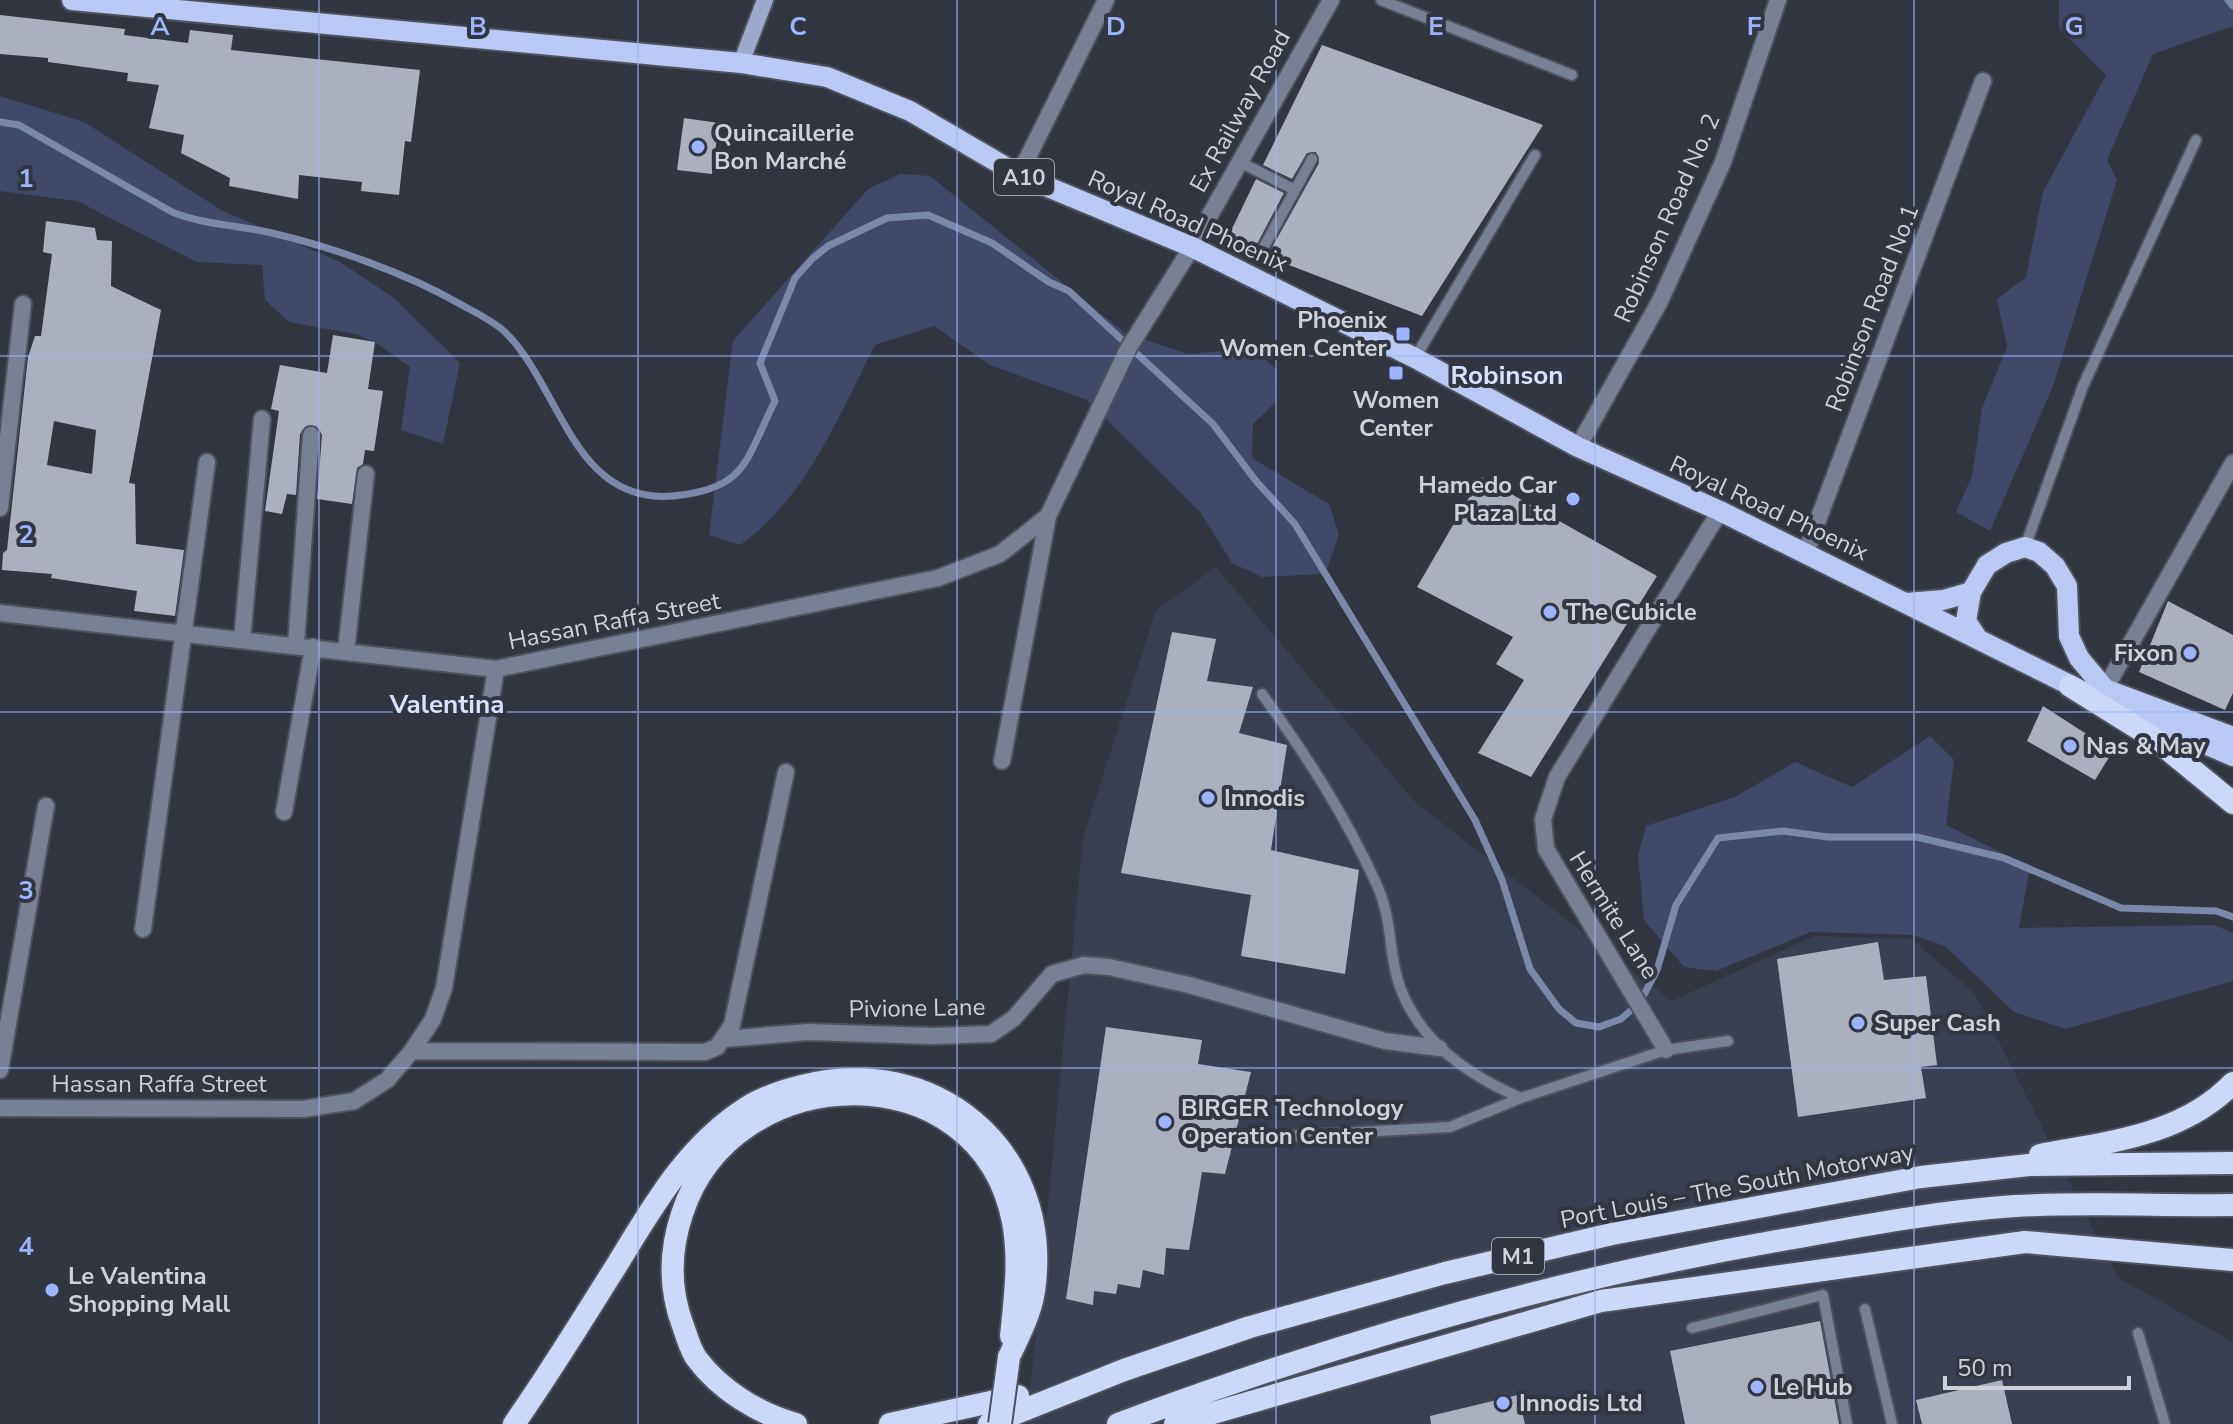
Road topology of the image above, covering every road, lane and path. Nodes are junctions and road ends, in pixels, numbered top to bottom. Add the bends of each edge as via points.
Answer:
1 (72, 0) edge
2 (765, 0) edge
3 (1106, 0) edge
4 (1331, 0) edge
5 (1381, 0) edge
6 (1778, 0) edge
7 (741, 63) junction
8 (1572, 75) dead end
9 (1983, 81) dead end
10 (2196, 140) dead end
11 (1535, 155) dead end
12 (1312, 159) dead end
13 (1238, 161) junction
14 (1019, 175) junction
15 (1295, 190) junction
16 (1265, 245) dead end
17 (1192, 247) junction
18 (23, 304) dead end
19 (1415, 358) junction
20 (262, 419) dead end
21 (311, 435) dead end
22 (1578, 447) junction
23 (207, 462) dead end
24 (2233, 463) edge
25 (366, 474) dead end
26 (0, 508) edge
27 (1720, 511) junction
28 (1048, 516) junction
29 (2025, 547) junction
30 (1806, 552) junction
31 (1971, 592) junction
32 (1906, 603) junction
33 (0, 613) edge
34 (186, 633) junction
35 (242, 640) junction
36 (1980, 641) junction
37 (304, 646) junction
38 (346, 651) junction
39 (496, 669) junction
40 (2070, 686) junction
41 (2105, 689) junction
42 (1262, 694) dead end
43 (2233, 737) edge
44 (2233, 756) edge
45 (1002, 761) dead end
46 (786, 772) dead end
47 (2233, 803) edge
48 (46, 806) dead end
49 (284, 812) dead end
50 (143, 929) dead end
51 (725, 1039) junction
52 (1728, 1041) dead end
53 (1439, 1048) junction
54 (1666, 1050) junction
55 (412, 1051) junction
56 (0, 1070) edge
57 (2229, 1095) edge
58 (1521, 1098) junction
59 (0, 1108) edge
60 (1273, 1137) dead end
61 (2233, 1163) edge
62 (1921, 1177) junction
63 (2233, 1205) edge
64 (2233, 1260) edge
65 (1512, 1298) junction
66 (1601, 1301) junction
67 (1865, 1309) dead end
68 (1692, 1328) dead end
69 (2138, 1333) dead end
70 (1009, 1357) junction
71 (1124, 1370) junction
72 (1230, 1382) junction
73 (514, 1424) edge
74 (796, 1424) edge
75 (890, 1424) edge
76 (989, 1424) edge
77 (1000, 1424) edge
78 (1118, 1424) edge
79 (1159, 1424) edge
80 (1175, 1424) edge
81 (1847, 1424) edge
82 (1892, 1424) edge
83 (2165, 1424) edge

1 - 7 main road, Royal Road Phoenix / A10
2 - 7 main road
3 - 14 street
4 - 13 street, Ex Railway Road
5 - 8 lane
6 - 22 street, Robinson Road No. 2 via 1717,176 1660,301
7 - 14 main road, Royal Road Phoenix / A10 via 827,77 910,111
9 - 30 street, Robinson Road No.1
10 - 29 lane via 2083,386
11 - 19 lane
12 - 15 lane
13 - 15 lane
13 - 17 street, Ex Railway Road
14 - 17 main road, Royal Road Phoenix / A10
15 - 16 lane
17 - 19 main road, Royal Road Phoenix / A10
17 - 28 street, Hassan Raffa Street via 1128,349
18 - 26 street
19 - 22 main road, Royal Road Phoenix / A10
20 - 35 street
21 - 37 street
22 - 27 main road, Royal Road Phoenix / A10
23 - 34 street
24 - 41 street
25 - 38 street
27 - 30 main road, Royal Road Phoenix / A10
27 - 54 street, Hermite Lane via 1557,777 1543,819 1546,849 1566,888
28 - 39 street, Hassan Raffa Street via 1000,554 938,578
28 - 45 street
29 - 31 main road via 1987,565
29 - 41 main road via 2055,566 2067,586 2069,636 2079,658
30 - 32 main road, Royal Road Phoenix / A10
31 - 32 main road
31 - 36 main road via 1966,621
32 - 36 main road, A10
33 - 34 street
34 - 35 street
34 - 50 street
35 - 37 street
36 - 40 main road, A10
37 - 38 street
37 - 49 street
38 - 39 street
39 - 55 street, Hassan Raffa Street via 444,988 433,1019
40 - 44 main road, A10
40 - 47 highway via 2155,739
41 - 43 main road
42 - 53 lane via 1315,767 1377,885 1389,919 1399,984
46 - 51 street
48 - 56 street
51 - 53 street, Pivione Lane via 808,1032 991,1034 1014,1018 1052,974 1084,965 1189,985 1385,1041
51 - 55 street, Pivione Lane via 705,1052
52 - 54 lane
53 - 58 lane via 1488,1084
54 - 58 lane
55 - 59 street, Hassan Raffa Street via 387,1080 354,1101 303,1109
57 - 62 highway via 2157,1131
58 - 60 lane via 1450,1127
61 - 62 highway, Port Louis – The South Motorway / M1 via 2029,1165
62 - 71 highway, Port Louis – The South Motorway / M1 via 1612,1234 1445,1273 1250,1327
63 - 65 highway, M1 via 2017,1206 1934,1214 1739,1247
64 - 66 highway via 2025,1242
65 - 66 highway
65 - 72 highway, M1 via 1406,1325
66 - 80 highway
67 - 82 lane
68 - 81 lane via 1823,1295
69 - 83 lane
70 - 73 highway via 1031,1308 1036,1245 1025,1192 1008,1156 982,1128 936,1094 905,1083 840,1077 778,1092 749,1106 674,1172
70 - 74 highway via 1017,1263 1013,1221 1002,1184 971,1139 948,1121 900,1098 823,1095 795,1103 749,1123 706,1165 689,1194 672,1244 675,1305 695,1358 734,1396
70 - 77 highway, bridge
71 - 75 highway
71 - 76 highway, Port Louis – The South Motorway / M1
72 - 78 highway, M1
72 - 79 highway

